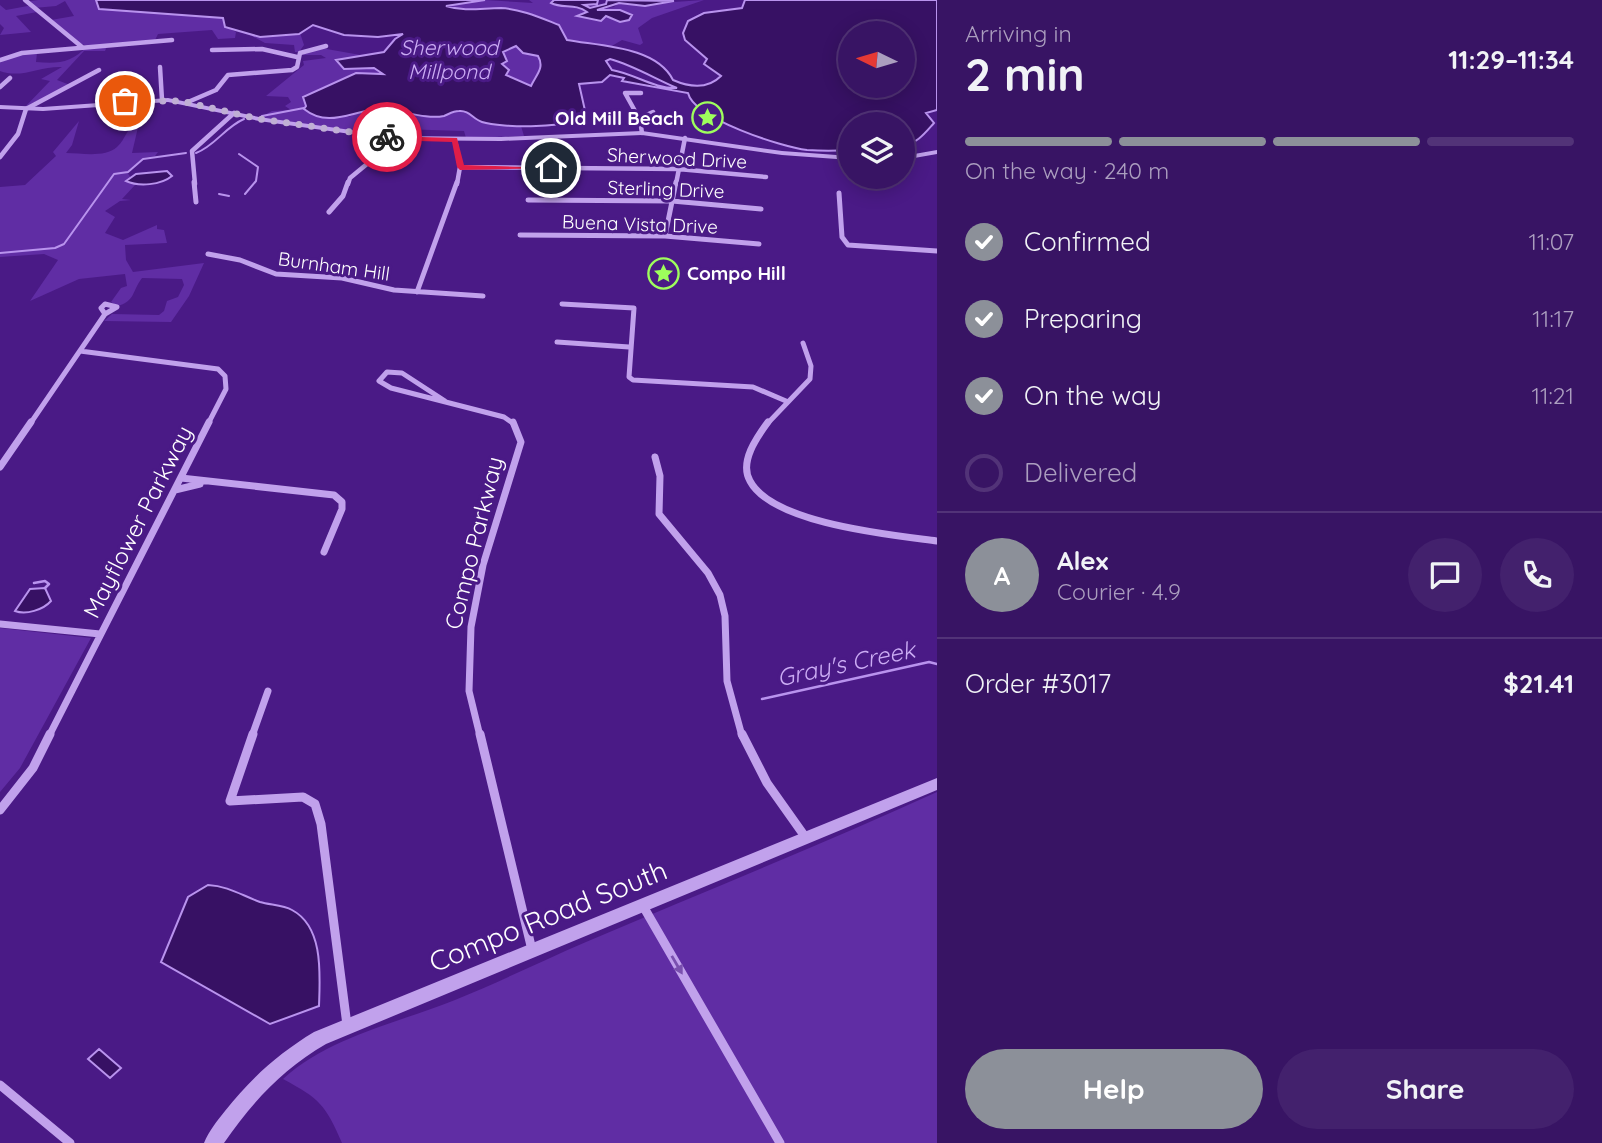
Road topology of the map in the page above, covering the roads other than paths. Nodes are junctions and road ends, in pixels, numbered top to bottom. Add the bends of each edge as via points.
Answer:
1 (25, 0) edge
2 (172, 40) dead end
3 (326, 46) dead end
4 (82, 47) junction
5 (212, 51) dead end
6 (297, 57) junction
7 (0, 60) edge
8 (160, 67) dead end
9 (99, 70) dead end
10 (10, 78) dead end
11 (0, 87) edge
12 (640, 93) dead end
13 (162, 100) junction
14 (188, 102) junction
15 (0, 107) edge
16 (26, 109) junction
17 (653, 112) dead end
18 (234, 113) junction
19 (640, 118) junction
20 (642, 133) junction
21 (385, 137) junction
22 (685, 138) junction
23 (455, 139) junction
24 (937, 152) edge
25 (915, 156) edge
26 (0, 157) edge
27 (838, 158) edge
28 (460, 167) junction
29 (678, 169) junction
30 (766, 177) dead end
31 (839, 192) dead end
32 (528, 201) dead end
33 (672, 201) junction
34 (196, 202) dead end
35 (761, 209) dead end
36 (329, 212) dead end
37 (520, 235) dead end
38 (665, 236) junction
39 (759, 244) dead end
40 (937, 250) edge
41 (208, 254) dead end
42 (417, 292) junction
43 (483, 296) dead end
44 (562, 304) dead end
45 (105, 314) dead end
46 (557, 342) dead end
47 (803, 343) dead end
48 (629, 347) junction
49 (80, 351) junction
50 (445, 401) junction
51 (786, 401) junction
52 (654, 457) dead end
53 (0, 467) edge
54 (181, 478) junction
55 (204, 483) junction
56 (174, 490) junction
57 (937, 541) edge
58 (324, 552) dead end
59 (0, 624) edge
60 (100, 634) junction
61 (268, 691) dead end
62 (937, 784) edge
63 (0, 810) edge
64 (806, 838) junction
65 (643, 906) junction
66 (533, 951) junction
67 (347, 1026) junction
68 (0, 1085) edge
69 (70, 1143) edge
70 (213, 1143) edge
71 (780, 1143) edge

1 - 4 street
2 - 4 street
3 - 6 street
4 - 7 street
5 - 6 street via 262,49
6 - 14 street via 297,67 292,70 230,75 216,90
8 - 13 street
9 - 16 street
10 - 11 street
12 - 19 street via 625,93
13 - 14 street
13 - 16 street
14 - 18 street
15 - 16 street
16 - 26 street via 18,134
17 - 19 street
18 - 21 street
18 - 34 street via 192,151
19 - 20 street
20 - 22 street
20 - 23 street
21 - 23 street
21 - 36 street via 373,159 350,178 343,196
22 - 27 street
22 - 29 street
23 - 28 street, Burnham Hill
24 - 25 street
28 - 29 street, Sherwood Drive
28 - 42 street, Burnham Hill
29 - 30 street, Sherwood Drive
29 - 33 street
31 - 40 street via 842,237 848,245
32 - 33 street, Sterling Drive
33 - 35 street, Sterling Drive
33 - 38 street
37 - 38 street, Buena Vista Drive
38 - 39 street, Buena Vista Drive
41 - 42 street, Burnham Hill via 240,260 270,273 342,278
42 - 43 street, Burnham Hill
44 - 48 street via 634,308
45 - 49 street
46 - 48 street
47 - 51 street via 812,376
48 - 51 street via 629,377 633,380 753,387
49 - 53 street
49 - 54 street, Mayflower Parkway via 197,365 218,369 225,376 226,388
50 - 50 street, Compo Parkway via 391,388 379,381 387,372 402,373
50 - 66 street, Compo Parkway via 504,417 519,431 521,442 468,629 467,662 470,691
51 - 57 street via 747,460 746,472 765,498 839,528
52 - 64 street via 660,476 659,514 700,561 722,598 727,678 744,743 758,772
54 - 55 street
54 - 56 street, Mayflower Parkway
55 - 56 street
55 - 58 street via 334,495 342,509
56 - 60 street, Mayflower Parkway
59 - 60 street
60 - 63 street, Mayflower Parkway via 33,768
61 - 67 street via 230,801 303,797 315,804
62 - 64 street, Compo Road South
64 - 65 street, Compo Road South
65 - 66 street, Compo Road South
65 -> 71 street
66 - 67 street, Compo Road South
67 - 70 street, Compo Road South via 296,1051 274,1068
68 - 69 street

